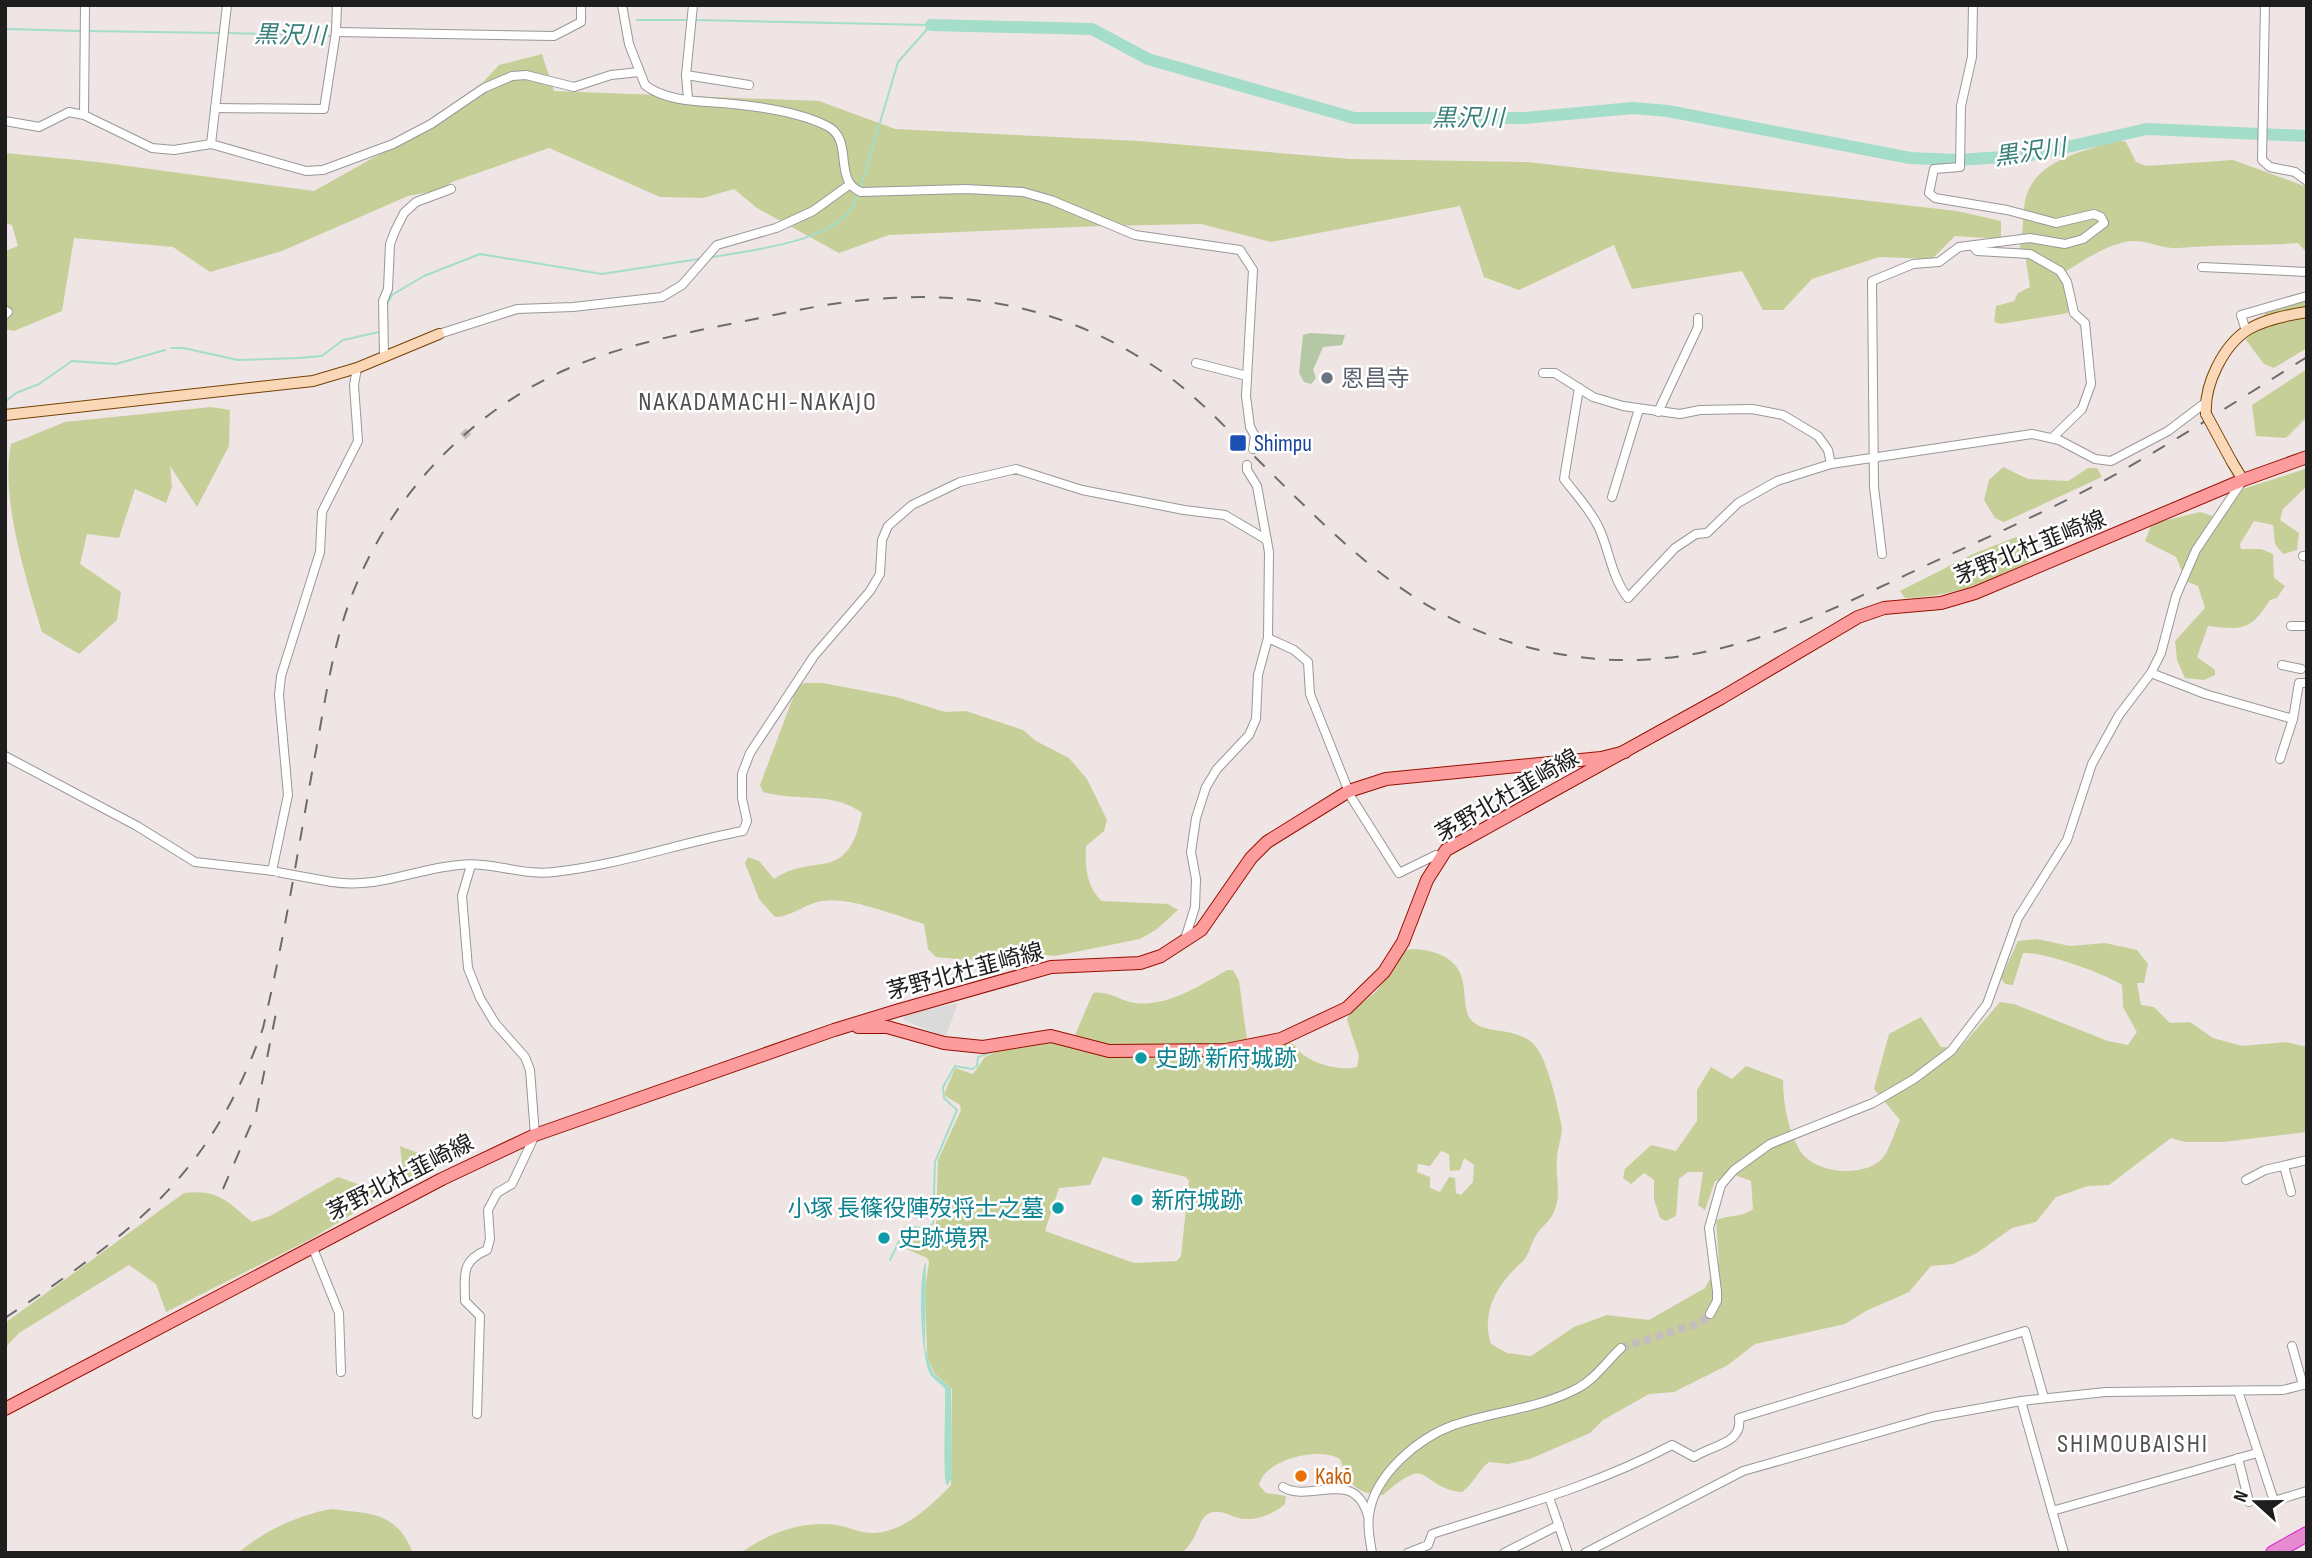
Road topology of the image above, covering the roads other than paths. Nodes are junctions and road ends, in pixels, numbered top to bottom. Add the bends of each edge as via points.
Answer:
1 (85, 5) edge
2 (227, 5) edge
3 (337, 5) edge
4 (581, 5) edge
5 (622, 5) edge
6 (693, 5) edge
7 (1973, 5) edge
8 (2265, 5) edge
9 (336, 32) junction
10 (639, 72) junction
11 (686, 75) junction
12 (749, 85) dead end
13 (688, 99) junction
14 (215, 108) junction
15 (84, 115) junction
16 (5, 121) edge
17 (211, 144) junction
18 (2307, 181) edge
19 (849, 185) junction
20 (451, 189) dead end
21 (1973, 246) junction
22 (2202, 267) dead end
23 (2307, 272) edge
24 (2307, 296) edge
25 (2307, 312) edge
26 (1698, 318) dead end
27 (2246, 331) junction
28 (439, 334) joint
29 (384, 356) junction
30 (1196, 363) dead end
31 (357, 368) junction
32 (1543, 373) dead end
33 (1247, 376) junction
34 (1579, 388) junction
35 (2206, 408) junction
36 (1639, 409) junction
37 (1658, 412) junction
38 (5, 415) edge
39 (2052, 438) junction
40 (1253, 449) dead end
41 (1874, 457) junction
42 (2307, 457) edge
43 (1831, 464) junction
44 (1247, 465) dead end
45 (2243, 480) junction
46 (1612, 497) dead end
47 (1267, 540) junction
48 (1882, 554) dead end
49 (2291, 626) dead end
50 (2307, 626) edge
51 (1268, 638) junction
52 (2282, 665) dead end
53 (2301, 670) dead end
54 (2151, 673) junction
55 (2307, 683) edge
56 (2293, 719) junction
57 (1625, 752) junction
58 (5, 756) edge
59 (2280, 759) dead end
60 (1349, 791) junction
61 (1439, 856) junction
62 (471, 865) junction
63 (275, 871) junction
64 (1183, 945) junction
65 (834, 1030) junction
66 (535, 1135) junction
67 (2307, 1160) edge
68 (2284, 1166) junction
69 (2246, 1181) dead end
70 (2291, 1192) dead end
71 (312, 1247) junction
72 (1710, 1314) dead end
73 (2292, 1346) dead end
74 (1621, 1348) tunnel mouth
75 (341, 1372) dead end
76 (2305, 1385) edge
77 (2238, 1391) junction
78 (2044, 1398) junction
79 (2021, 1401) junction
80 (5, 1409) edge
81 (477, 1414) dead end
82 (2257, 1453) junction
83 (2238, 1458) junction
84 (1283, 1486) dead end
85 (2307, 1491) edge
86 (1549, 1497) junction
87 (2249, 1502) dead end
88 (2052, 1511) junction
89 (1368, 1518) junction
90 (1559, 1525) junction
91 (2307, 1534) edge
92 (1372, 1553) edge
93 (1408, 1553) edge
94 (1504, 1553) edge
95 (1568, 1553) edge
96 (1586, 1553) edge
97 (2064, 1553) edge
98 (2273, 1553) edge

1 - 15 street
2 - 14 street
3 - 9 street
4 - 9 street via 582,22 554,36
5 - 10 street
6 - 11 street
7 - 21 street via 1972,57 1961,106 1960,167 1934,169 1931,196 2036,220 2056,223 2094,214 2104,223 2083,239 2065,244 2029,238
8 - 18 street via 2262,160 2264,165 2289,169
9 - 14 street via 324,109
10 - 13 street via 650,89
10 - 17 street via 574,87 512,75 393,144 323,170 306,171
11 - 12 street
11 - 13 street
13 - 19 street via 799,116 830,127 840,138
14 - 17 street
15 - 16 street via 69,111 39,127
15 - 17 street via 152,148
19 - 28 street via 813,211 776,228 724,240 682,285 662,297 517,309
19 - 33 street via 868,193 1023,192 1135,235 1240,250 1253,271 1254,288
20 - 29 street via 416,202 395,231 383,301
21 - 39 street via 1978,251 2030,254 2060,271 2074,313 2085,323 2091,384 2082,409
21 - 41 street via 1959,247 1939,262 1913,264 1872,281
22 - 23 street
24 - 27 street via 2241,315
25 - 27 street
26 - 37 street via 1698,327
27 - 35 street via 2218,367
28 - 29 street
29 - 31 street
30 - 33 street
31 - 38 street via 289,385
31 - 63 street via 358,441 324,505 320,552 281,676 288,795
32 - 34 street via 1555,373
33 - 40 street
34 - 36 street via 1605,402
34 - 43 street via 1564,479 1591,513 1612,573 1628,598 1675,548 1709,531 1753,493
35 - 39 street via 2111,461 2095,459
35 - 45 street, bridge
36 - 37 street
36 - 46 street
37 - 43 street via 1752,409 1783,415 1818,436
39 - 41 street via 2023,434
41 - 43 street
41 - 48 street
42 - 45 main road, 茅野北杜韮崎線
44 - 47 street via 1257,486
45 - 54 street via 2196,550
45 - 57 main road, 茅野北杜韮崎線 via 1975,593 1941,603 1884,608 1858,617
47 - 51 street
47 - 62 street via 1225,515 1082,490 1027,471 994,472 960,482 912,505 888,526 882,540 880,573 870,591 814,656 745,763 742,786 747,821 743,831 622,862 551,873
49 - 50 street
51 - 60 street via 1308,662 1310,694
51 - 64 street via 1258,675 1256,719 1249,735 1217,769 1196,817 1191,852 1195,907
52 - 53 street
54 - 56 street via 2204,694
54 - 72 street via 2119,715 2092,764 2067,840 2018,918 1994,988 1971,1027 1933,1066 1894,1092 1770,1144 1721,1185 1709,1228 1717,1292
55 - 56 street via 2300,683
56 - 59 street
57 - 60 main road, 茅野北杜韮崎線 via 1386,779
57 - 61 main road, 茅野北杜韮崎線 via 1486,825
58 - 63 street via 195,862
60 - 61 street via 1399,873
60 - 64 main road, 茅野北杜韮崎線 via 1267,842 1201,930
61 - 65 main road, 茅野北杜韮崎線 via 1403,942 1384,972 1347,1008 1281,1039 1226,1050 1109,1051 1051,1037 983,1047 887,1027
62 - 63 street, bridge via 386,882 332,882
62 - 66 street via 462,897 468,968 495,1023 526,1057
64 - 65 main road, 茅野北杜韮崎線 via 1140,963 1051,967
65 - 66 main road, 茅野北杜韮崎線
66 - 71 main road, 茅野北杜韮崎線
66 - 81 street via 512,1184 497,1193 488,1210 487,1250 472,1256 464,1270 465,1301 480,1315
67 - 68 street
68 - 69 street
68 - 70 street
71 - 75 street via 339,1313
71 - 80 main road, 茅野北杜韮崎線
73 - 76 street
74 - 89 street via 1579,1388 1439,1432 1385,1478
76 - 77 street
77 - 78 street via 2106,1392
77 - 82 street
78 - 79 street
78 - 86 street via 2025,1331 1739,1418 1737,1437 1694,1457 1672,1445
79 - 88 street
79 - 96 street via 1932,1417 1743,1471
82 - 83 street
82 - 85 street via 2274,1501
83 - 87 street
83 - 88 street
84 - 89 street via 1292,1491 1323,1487 1351,1492 1363,1501
86 - 90 street
86 - 93 street via 1432,1534 1428,1545
88 - 97 street
89 - 92 street
90 - 94 street
90 - 95 street
91 - 98 highway

